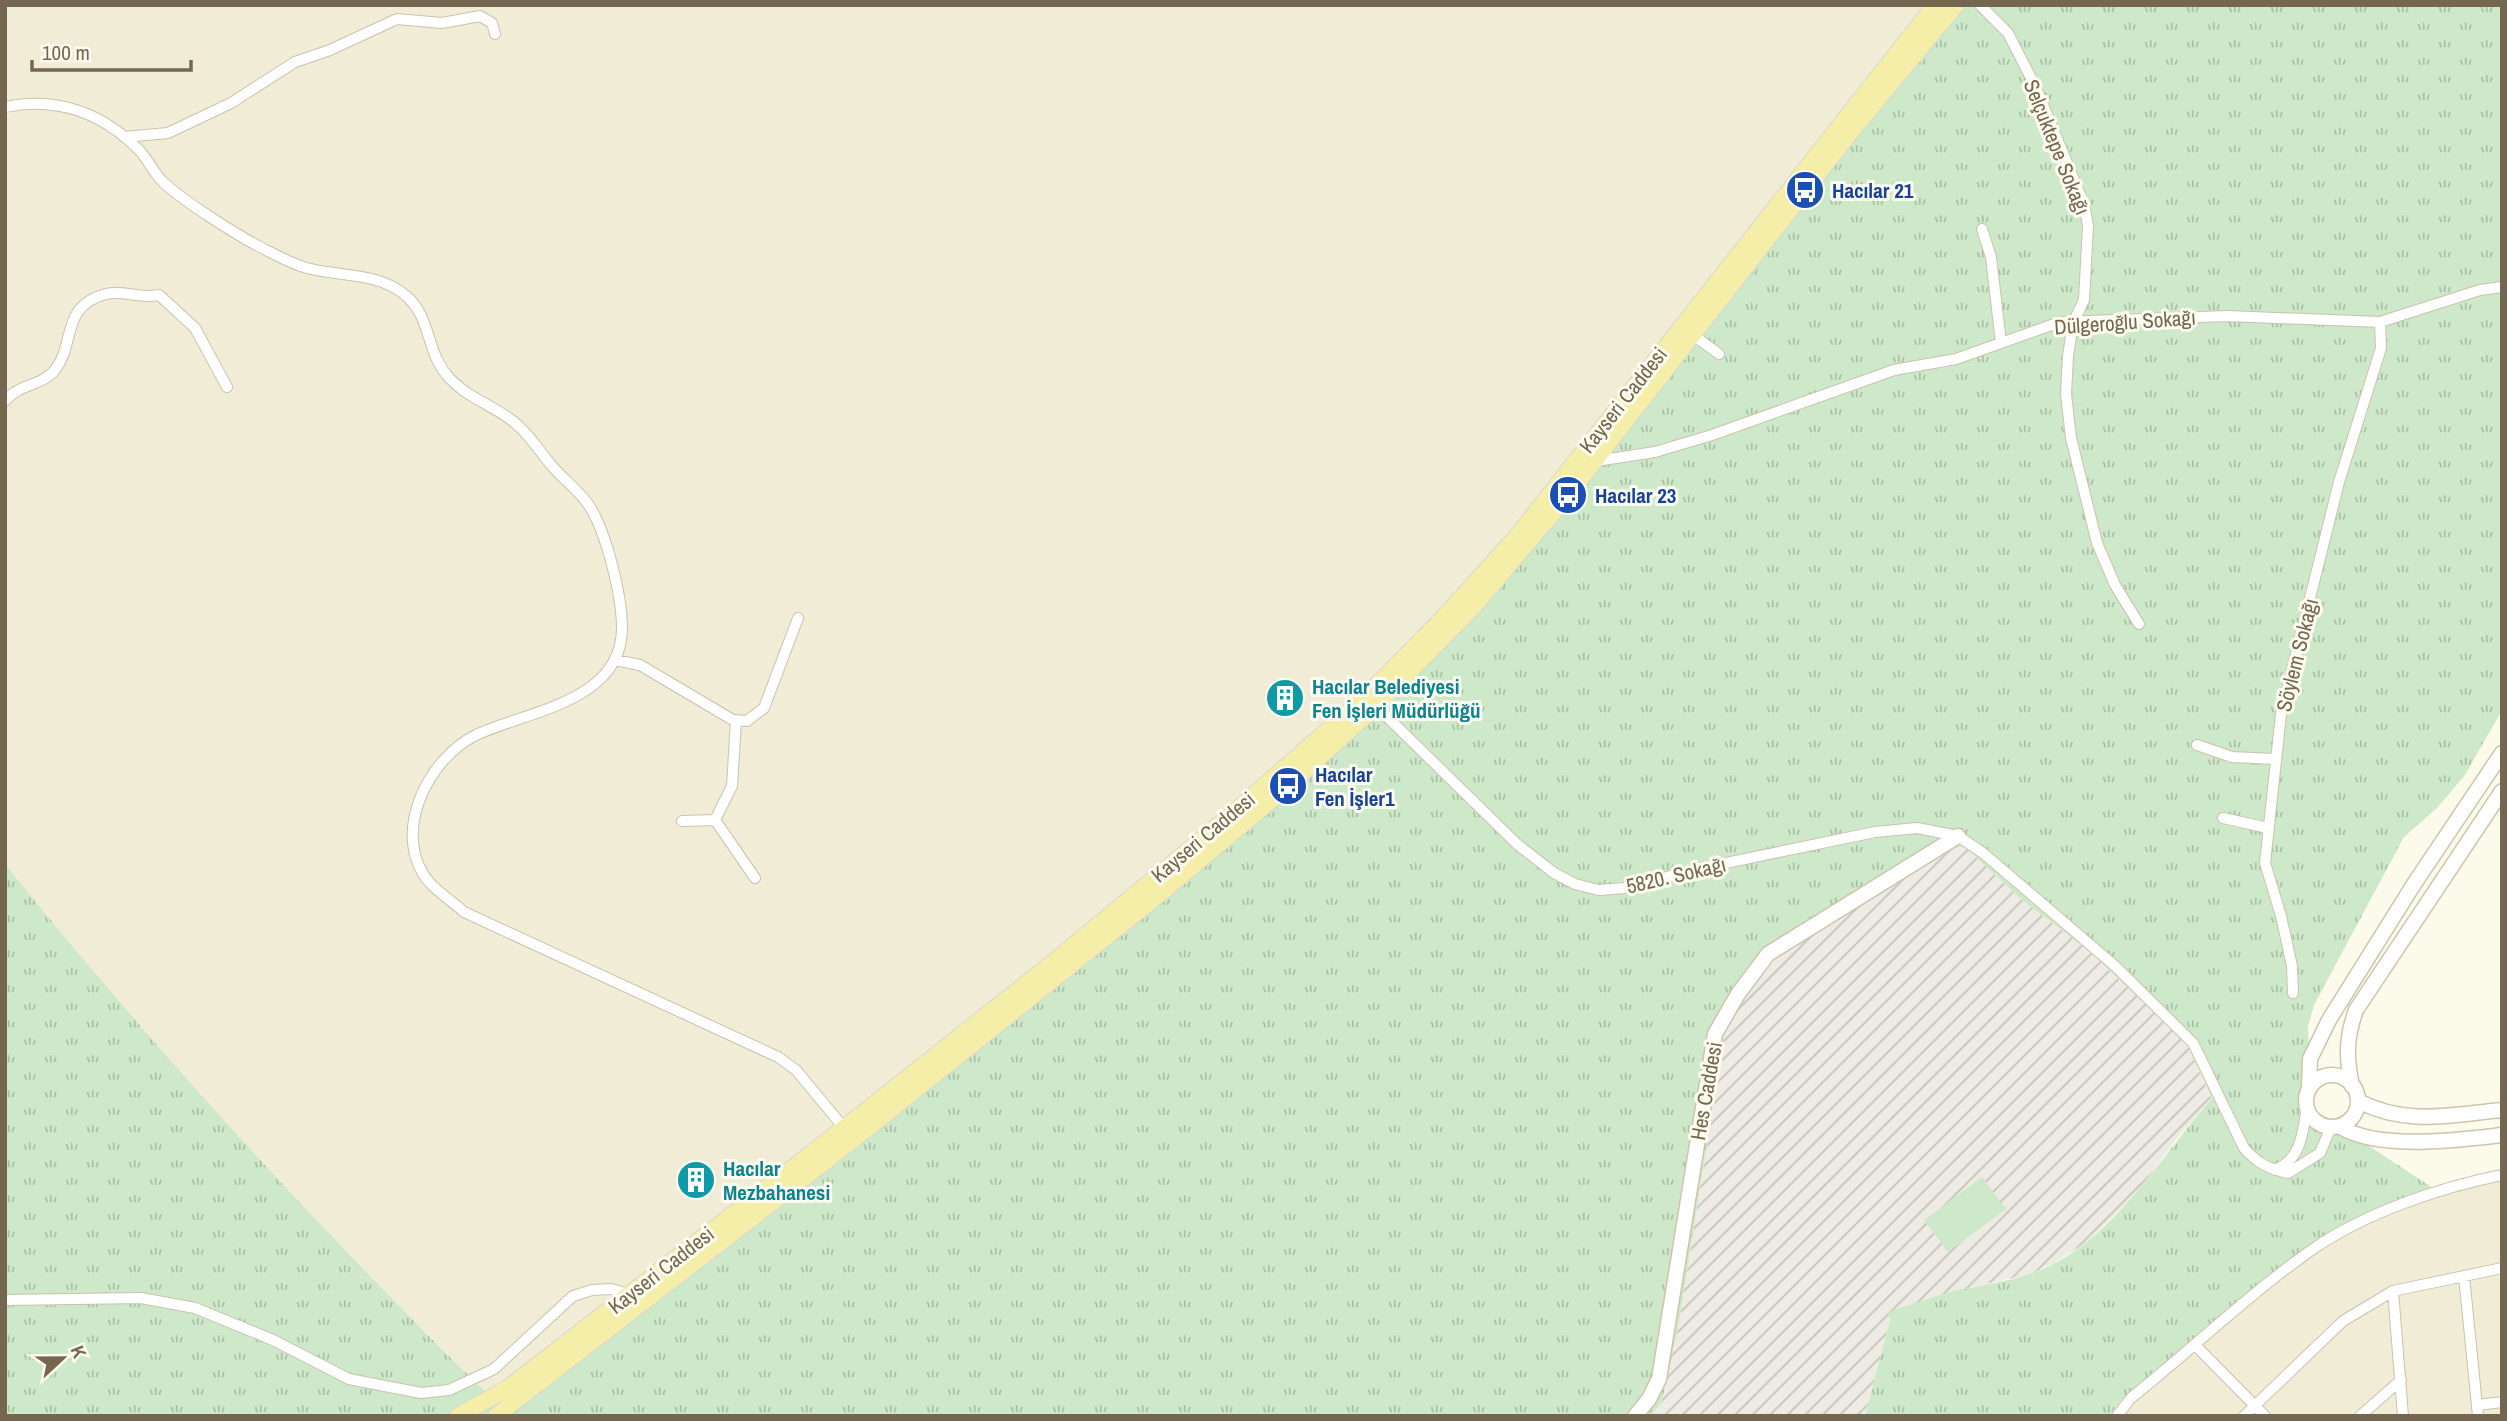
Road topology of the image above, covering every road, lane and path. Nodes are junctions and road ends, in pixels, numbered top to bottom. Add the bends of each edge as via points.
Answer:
1 (1935, 5) edge
2 (1956, 5) edge
3 (1980, 5) edge
4 (495, 34) dead end
5 (5, 107) edge
6 (124, 137) junction
7 (1982, 229) dead end
8 (2502, 287) edge
9 (2380, 322) junction
10 (2073, 324) junction
11 (1693, 335) junction
12 (2001, 343) junction
13 (1719, 354) dead end
14 (227, 387) dead end
15 (5, 401) edge
16 (1595, 461) junction
17 (798, 618) dead end
18 (2139, 624) dead end
19 (615, 660) junction
20 (1376, 706) junction
21 (736, 720) junction
22 (2197, 745) dead end
23 (2502, 753) edge
24 (2276, 759) junction
25 (2502, 791) edge
26 (2223, 818) dead end
27 (715, 820) junction
28 (682, 821) dead end
29 (2269, 828) junction
30 (1958, 836) junction
31 (755, 877) dead end
32 (2293, 993) dead end
33 (2352, 1086) junction
34 (2309, 1089) junction
35 (2358, 1101) junction
36 (2307, 1106) junction
37 (2502, 1110) edge
38 (2335, 1127) junction
39 (849, 1134) junction
40 (2502, 1135) edge
41 (2275, 1170) junction
42 (2502, 1175) edge
43 (2502, 1268) edge
44 (2464, 1276) junction
45 (2393, 1291) junction
46 (629, 1294) junction
47 (5, 1300) edge
48 (2195, 1345) junction
49 (2401, 1380) junction
50 (2502, 1402) edge
51 (2255, 1405) junction
52 (2478, 1410) edge
53 (458, 1416) edge
54 (496, 1416) edge
55 (1635, 1416) edge
56 (2117, 1416) edge
57 (2244, 1416) edge
58 (2265, 1416) edge
59 (2360, 1416) edge
60 (2403, 1416) edge

1 - 39 main road, Kayseri Caddesi via 1526,525 1444,617 1362,699 1231,815
2 - 11 main road, Kayseri Caddesi
3 - 10 street, Selçuktepe Sokağı via 2014,44 2084,204 2088,226 2084,300
4 - 6 street via 492,23 480,16 442,23 397,19 295,62 231,103 168,133
5 - 6 street via 59,103 89,114
6 - 19 street via 162,181 258,246 305,268 390,284 408,296 422,314 445,374 516,423 588,504 606,540 620,614
7 - 12 street via 1991,257
8 - 9 street, Dülgeroğlu Sokağı via 2480,289
9 - 10 street, Dülgeroğlu Sokağı via 2227,316
9 - 24 street, Söylem Sokağı via 2381,348 2339,482 2281,715
10 - 12 street, Dülgeroğlu Sokağı via 2060,322
10 - 18 street, Selçuktepe Sokağı via 2066,394 2071,438 2097,543
11 - 13 street
11 - 16 main road, Kayseri Caddesi
12 - 16 street, Dülgeroğlu Sokağı via 1956,359 1894,370 1678,446
14 - 15 street via 195,328 159,295 109,293 77,312 52,373
16 - 20 main road, Kayseri Caddesi via 1474,606
17 - 21 street via 764,708 753,718
19 - 21 street via 640,665
19 - 39 street via 570,699 475,736 447,755 416,808 416,857 428,881 464,912 778,1057 796,1070
20 - 30 street, 5820. Sokağı via 1517,844 1553,873 1598,890 1625,888 1875,832 1917,828
20 - 39 main road, Kayseri Caddesi via 1151,901
21 - 27 street via 732,786
22 - 24 street via 2232,757
23 - 34 street via 2329,1020 2310,1059
24 - 29 street, Söylem Sokağı
25 - 33 street via 2356,1010 2345,1055
26 - 29 street
27 - 28 street
27 - 31 street
29 - 32 street, Söylem Sokağı via 2265,863 2287,941
30 - 41 street via 2115,967 2193,1043 2244,1148 2253,1159
30 - 55 street, Hes Caddesi via 1768,954 1727,1014 1716,1034 1659,1379
33 - 34 street via 2339,1076 2330,1076
33 - 35 street
34 - 36 street
35 - 37 street via 2395,1116 2418,1118
35 - 38 street via 2353,1117
36 - 38 street via 2315,1121
36 - 41 street via 2299,1149
38 - 40 street via 2364,1139
38 - 41 street via 2320,1153 2303,1166 2288,1173
39 - 46 main road, Kayseri Caddesi
39 - 54 main road, Kayseri Caddesi
42 - 48 street via 2451,1185 2315,1248
43 - 44 street
44 - 45 street
44 - 52 street
45 - 49 street
45 - 51 street via 2343,1321
46 - 47 street via 611,1289 573,1296 494,1369 449,1390 421,1394 349,1379 273,1340 195,1308 141,1298
46 - 53 main road, Kayseri Caddesi via 508,1388
48 - 51 street
48 - 56 street via 2131,1398
49 - 59 street
49 - 60 street
50 - 52 street
51 - 57 street
51 - 58 street

